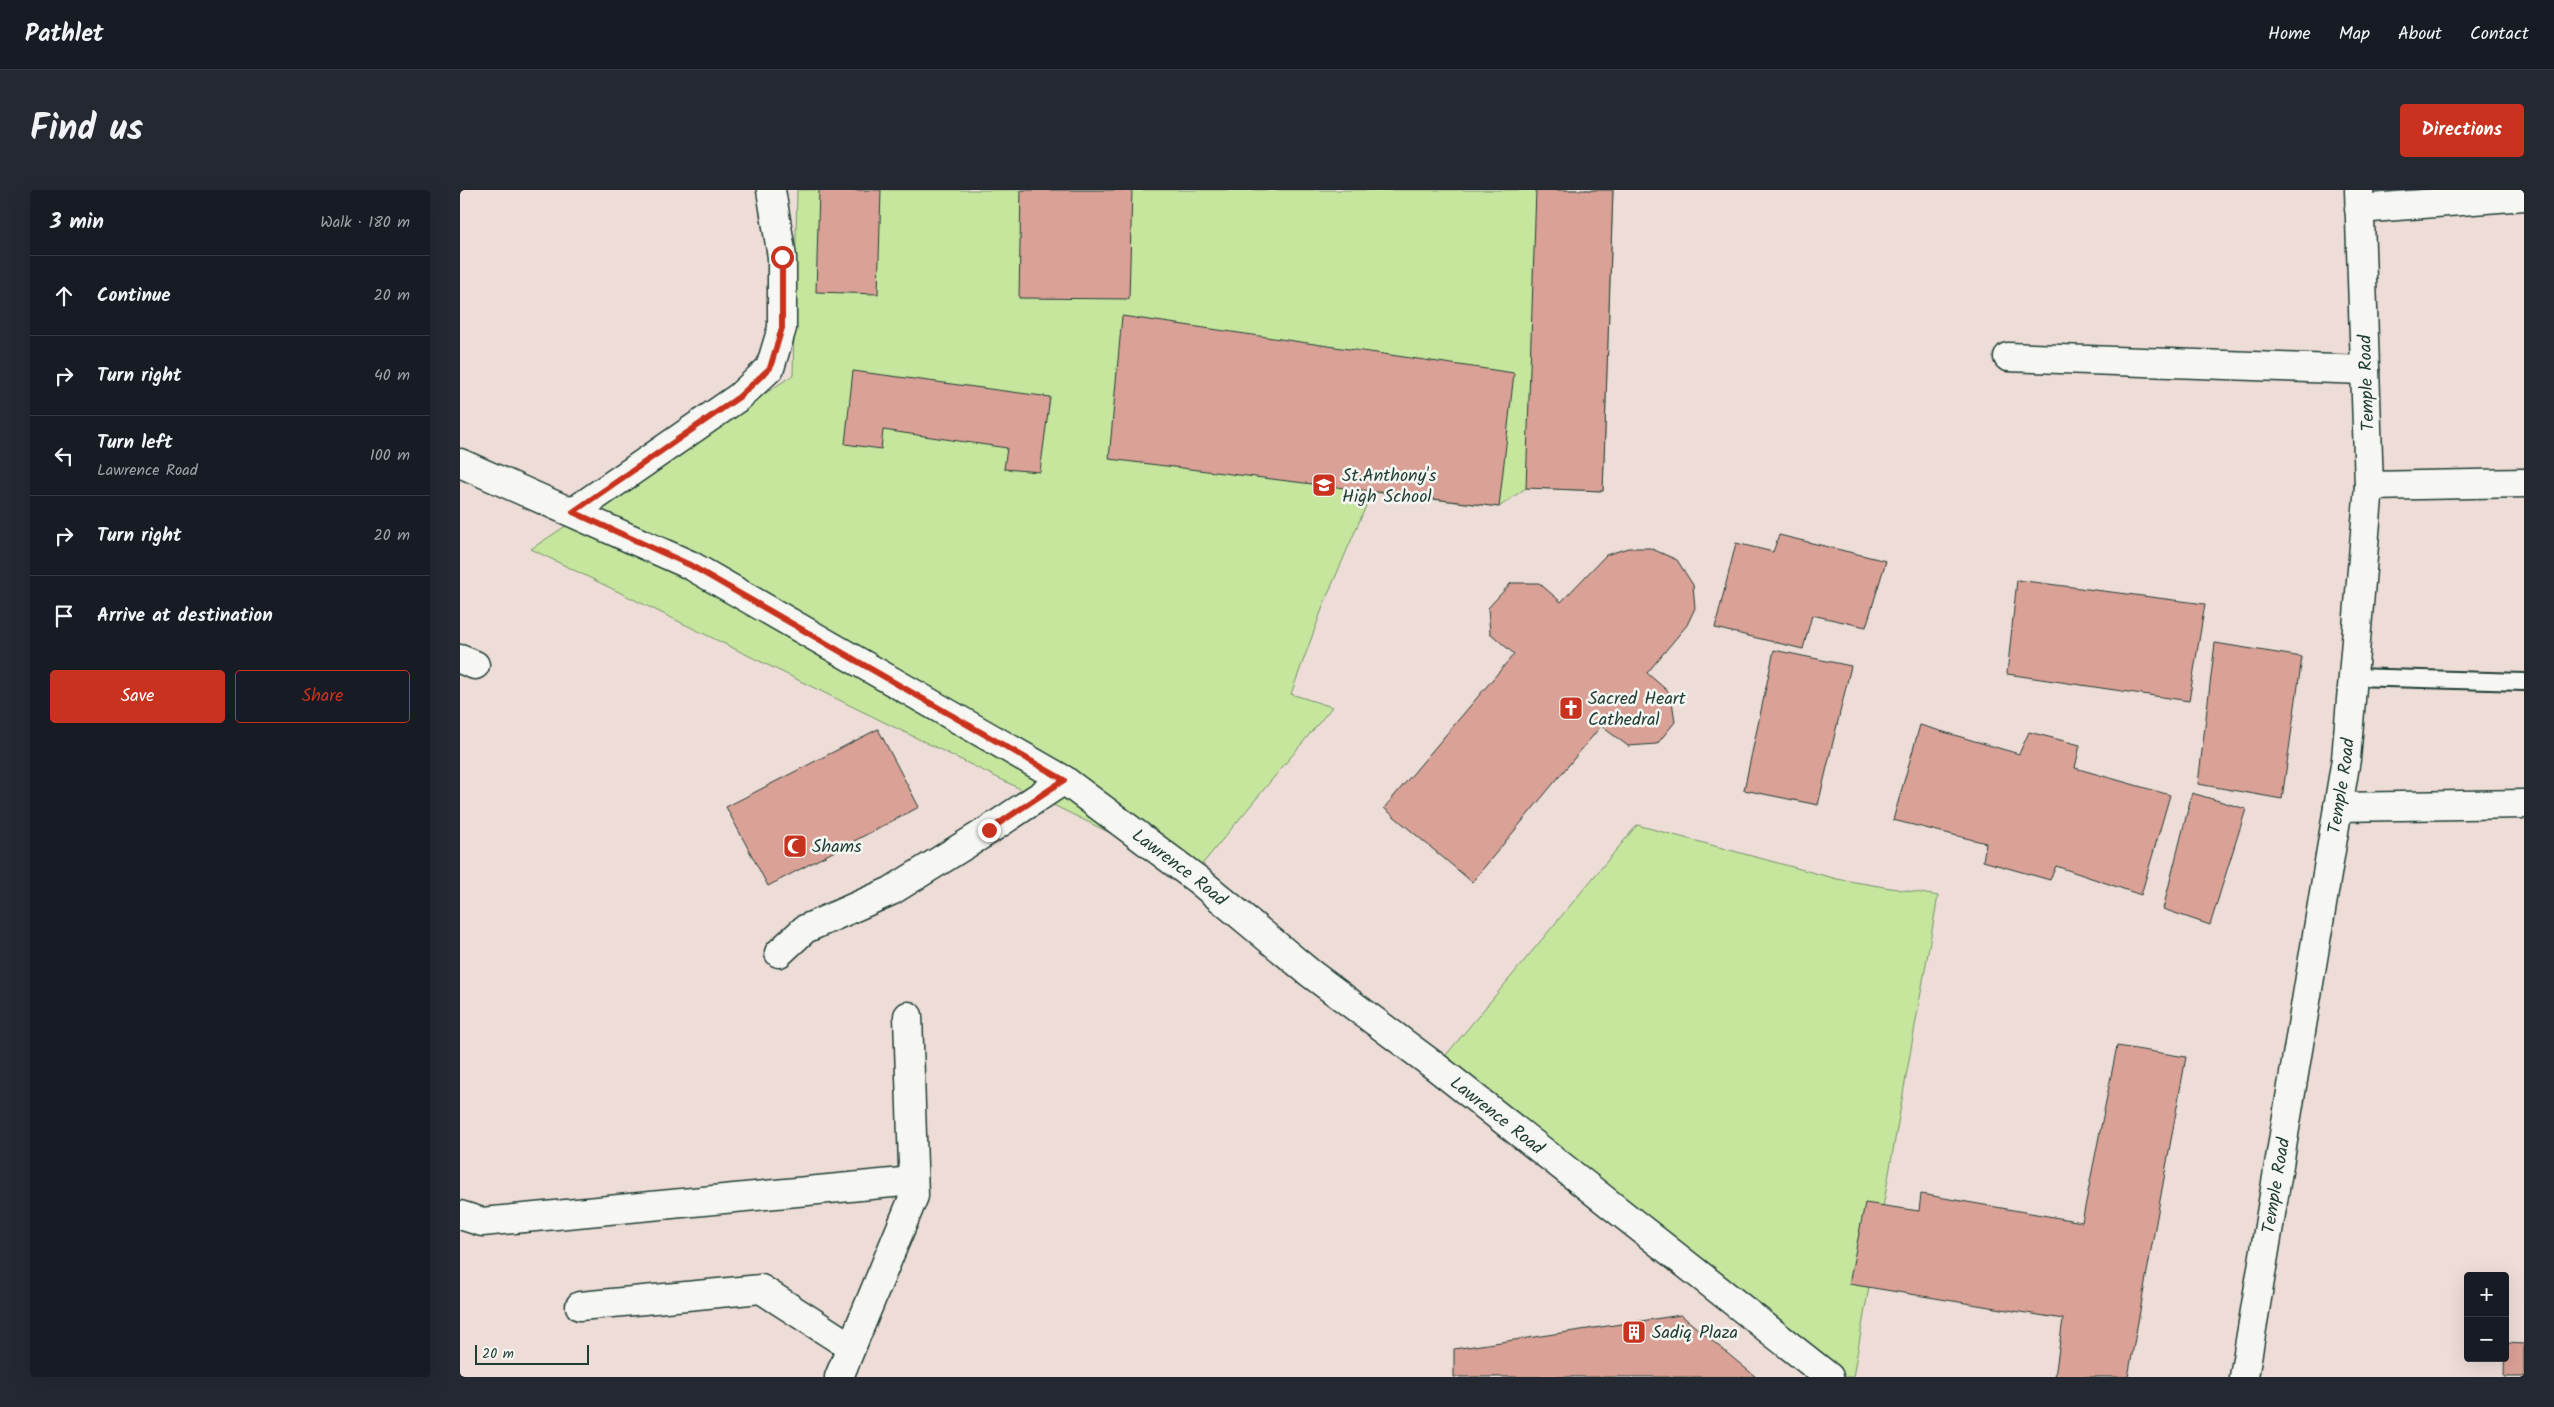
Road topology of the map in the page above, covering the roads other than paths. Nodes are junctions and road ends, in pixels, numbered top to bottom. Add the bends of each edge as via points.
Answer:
1 (771, 190) edge
2 (2524, 196) edge
3 (2359, 200) edge
4 (2008, 357) dead end
5 (2365, 370) junction
6 (460, 463) edge
7 (2524, 483) edge
8 (2369, 486) junction
9 (573, 512) junction
10 (2353, 677) junction
11 (2524, 682) edge
12 (1064, 780) junction
13 (2524, 804) edge
14 (2338, 808) junction
15 (779, 953) dead end
16 (908, 1016) dead end
17 (913, 1181) junction
18 (460, 1215) edge
19 (580, 1306) dead end
20 (852, 1347) junction
21 (839, 1377) edge
22 (1829, 1377) edge
23 (2244, 1377) edge

1 - 9 street via 782,257 782,328 770,368 739,397
2 - 3 street
3 - 5 street, Temple Road
4 - 5 street
5 - 8 street, Temple Road
6 - 9 street, Lawrence Road
7 - 8 street
8 - 10 street, Temple Road
9 - 12 street, Lawrence Road via 690,565
10 - 11 lane
10 - 14 street, Temple Road
12 - 15 street via 891,890 805,929
12 - 22 street, Lawrence Road via 1198,880 1310,973 1443,1073
13 - 14 street
14 - 23 street, Temple Road
16 - 17 street
17 - 18 street via 482,1222
17 - 20 street via 914,1196
19 - 20 street via 761,1289
20 - 21 street

